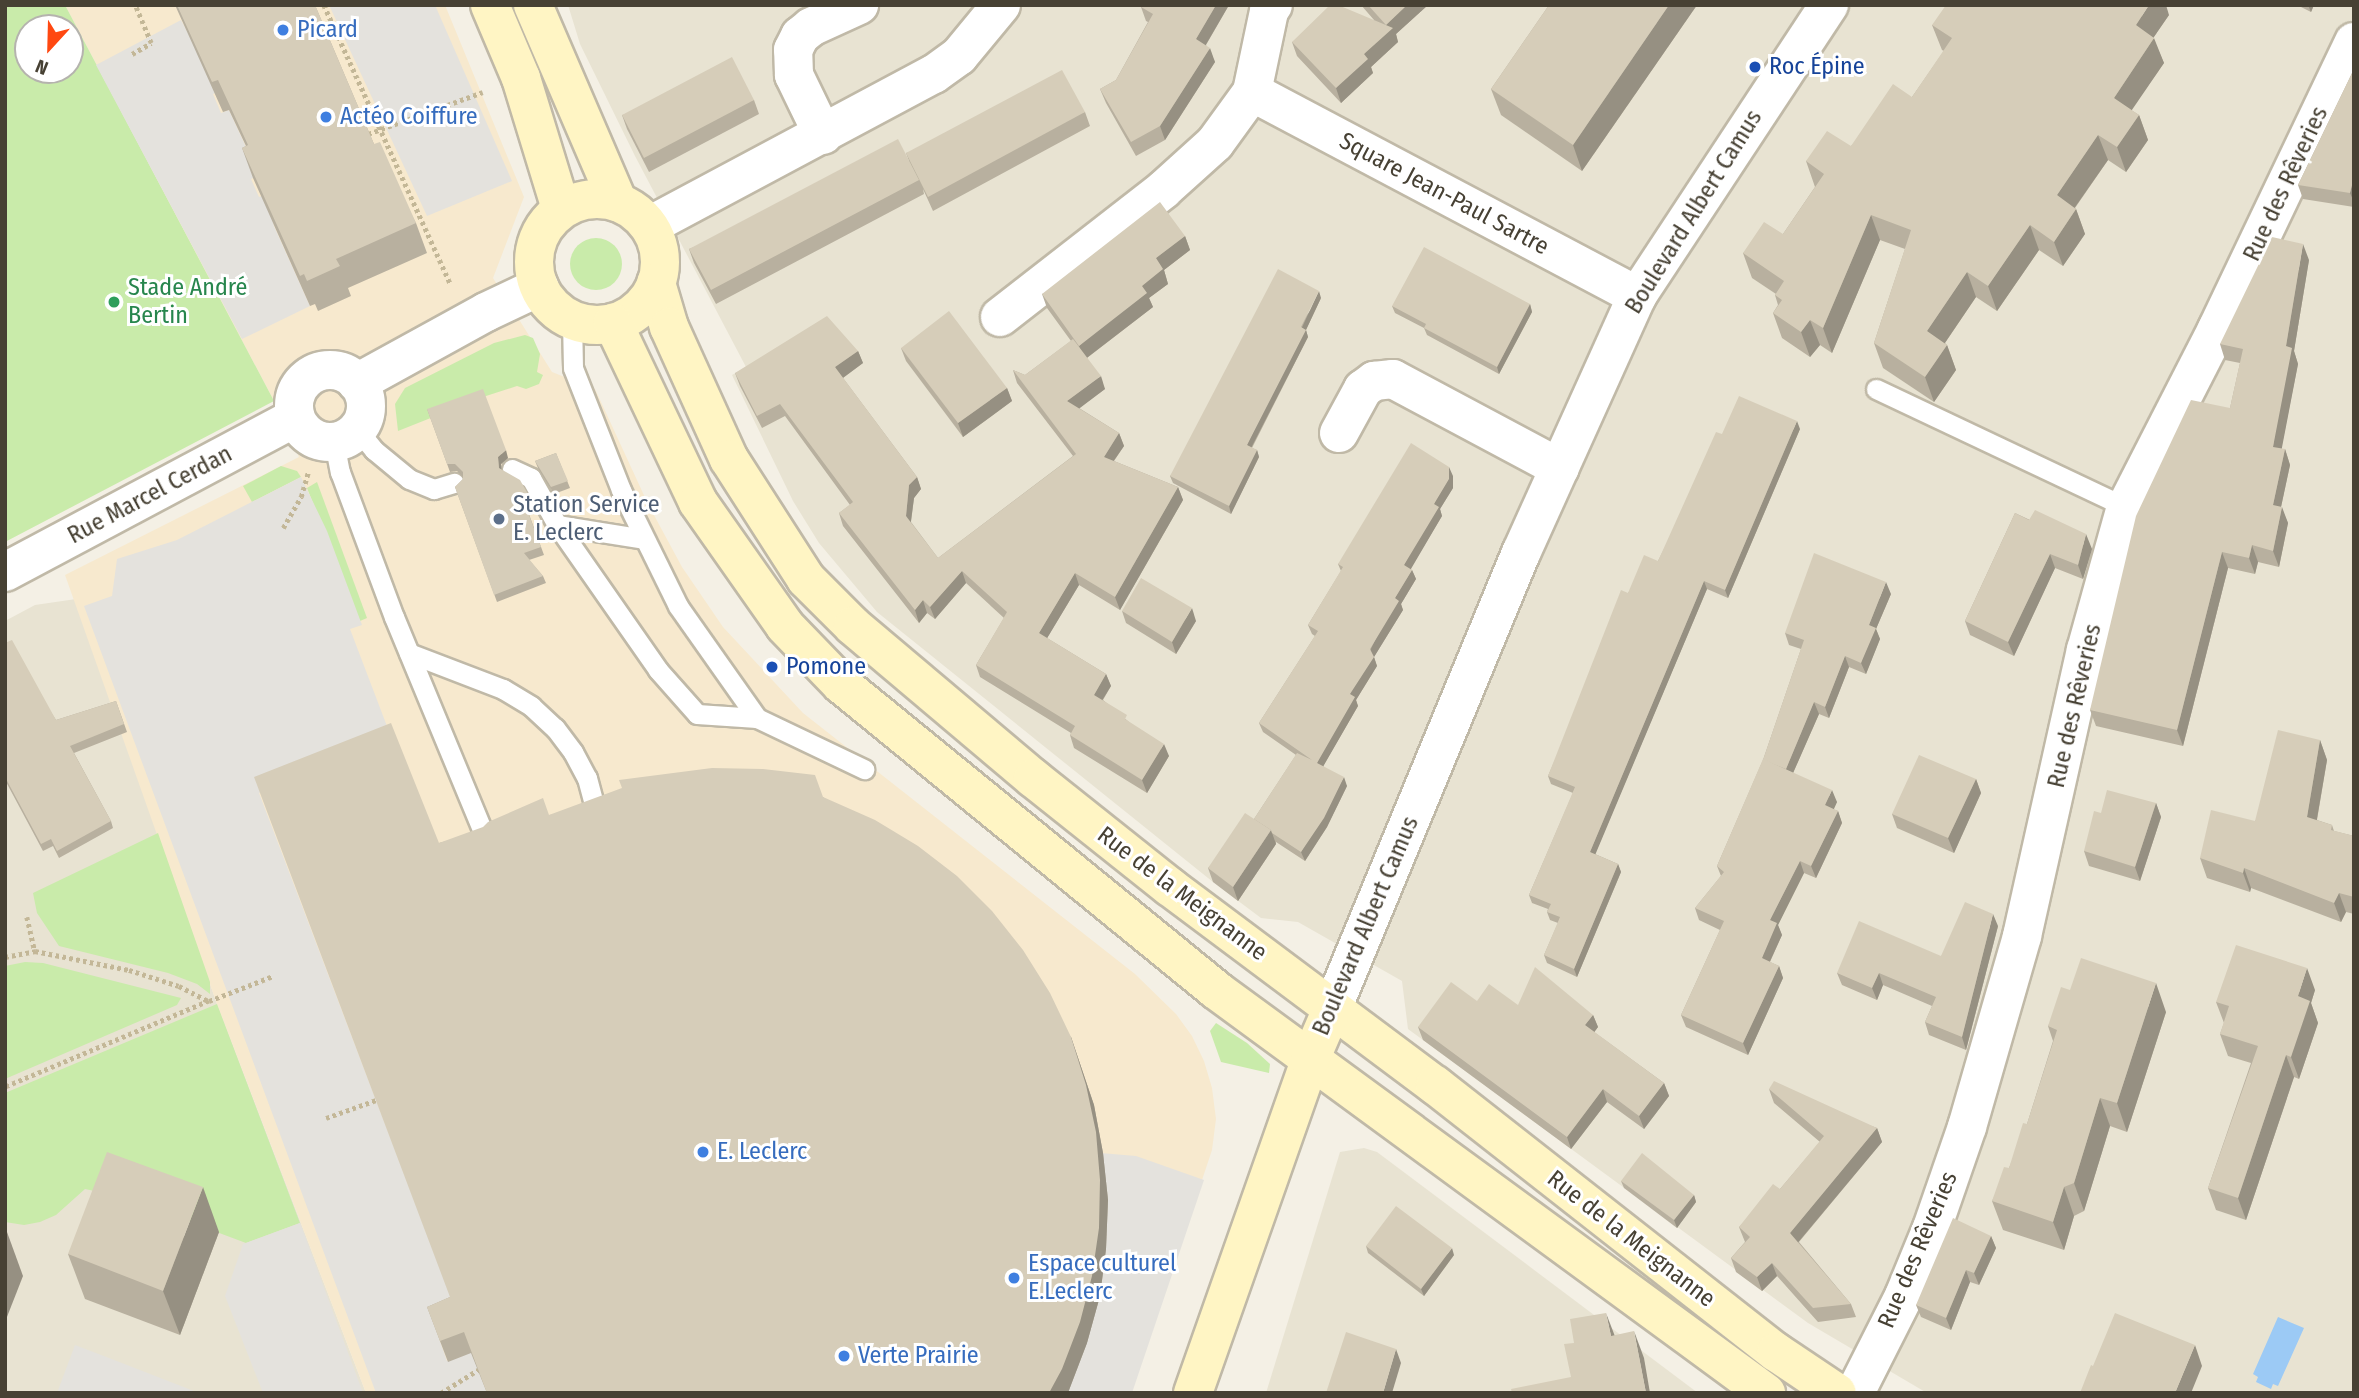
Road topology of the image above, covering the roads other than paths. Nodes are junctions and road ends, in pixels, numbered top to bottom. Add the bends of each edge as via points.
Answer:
1 (533, 5) edge
2 (859, 5) edge
3 (1001, 5) edge
4 (1273, 5) edge
5 (1829, 5) edge
6 (501, 10) edge
7 (2354, 42) edge
8 (1252, 92) junction
9 (823, 135) junction
10 (618, 202) junction
11 (561, 209) junction
12 (649, 226) junction
13 (656, 283) junction
14 (539, 287) junction
15 (1637, 296) junction
16 (1000, 317) dead end
17 (572, 320) junction
18 (613, 323) junction
19 (357, 383) junction
20 (1876, 389) dead end
21 (295, 418) junction
22 (1339, 433) dead end
23 (346, 436) junction
24 (1560, 468) junction
25 (512, 469) dead end
26 (454, 483) dead end
27 (2126, 507) junction
28 (557, 525) junction
29 (645, 539) junction
30 (5, 572) edge
31 (409, 653) junction
32 (757, 718) junction
33 (864, 769) dead end
34 (595, 808) edge
35 (485, 837) edge
36 (1332, 1009) junction
37 (1310, 1060) junction
38 (1194, 1393) edge
39 (1766, 1393) edge
40 (1837, 1393) edge
41 (1855, 1393) edge

1 - 10 main road
2 - 9 street via 811,27 793,50 794,75
3 - 9 street via 959,55 934,74
4 - 8 street
5 - 15 street, Boulevard Albert Camus
6 - 11 main road
7 - 27 street, Rue des Rêveries
8 - 15 street, Square Jean-Paul Sartre
8 - 16 street via 1215,144
9 - 12 street
10 - 11 main road via 589,199
10 - 12 main road
11 - 14 main road via 536,244 534,266
12 - 13 main road via 659,249
13 - 18 main road via 636,312
13 - 36 main road, Rue de la Meignanne via 669,327 729,459 806,579 853,626 1012,761
14 - 17 main road via 552,306
14 - 19 street
15 - 24 street, Boulevard Albert Camus
17 - 18 main road
17 - 29 lane via 573,368
18 - 37 main road, Rue de la Meignanne via 698,502 797,640 880,717 1216,990
19 - 21 street via 337,371 313,374 298,389
19 - 23 street via 365,407
20 - 27 lane
21 - 23 street via 310,437
21 - 30 street, Rue Marcel Cerdan
22 - 24 street via 1363,389 1374,381 1393,379
23 - 26 lane via 376,451 409,479 433,489
23 - 31 lane via 340,472
24 - 36 street, Boulevard Albert Camus
25 - 28 lane via 531,478
27 - 41 street, Rue des Rêveries via 2086,650 2022,936 1967,1127 1904,1296
28 - 29 lane
28 - 32 lane via 658,670 697,714
29 - 32 lane via 678,606
31 - 34 lane via 503,689 531,706 573,751
31 - 35 lane
32 - 33 lane
36 - 37 main road, Boulevard Albert Camus
36 - 40 main road, Rue de la Meignanne via 1776,1352
37 - 38 main road, Boulevard Albert Camus
37 - 39 main road, Rue de la Meignanne

